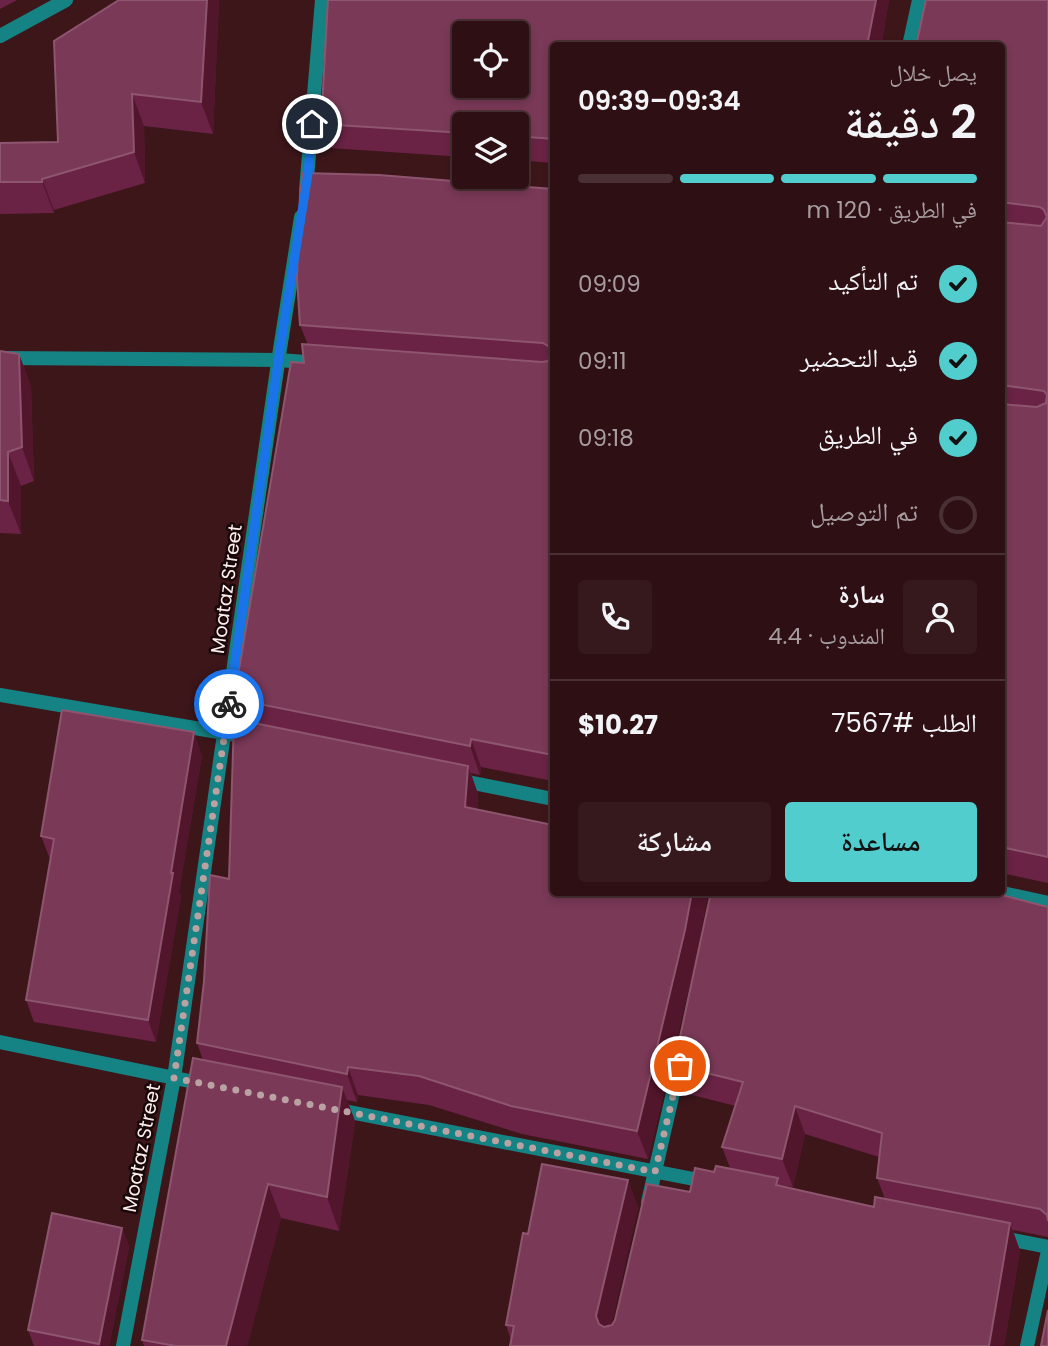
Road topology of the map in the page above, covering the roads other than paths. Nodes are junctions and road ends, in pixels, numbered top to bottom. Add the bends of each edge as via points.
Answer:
1 (66, 0) edge
2 (322, 0) edge
3 (919, 0) edge
4 (0, 36) edge
5 (910, 42) edge
6 (0, 358) edge
7 (278, 360) junction
8 (333, 364) edge
9 (0, 695) edge
10 (224, 733) junction
11 (252, 738) edge
12 (443, 777) edge
13 (550, 798) edge
14 (1005, 894) edge
15 (1048, 904) edge
16 (686, 1039) edge
17 (0, 1042) edge
18 (174, 1078) junction
19 (214, 1086) edge
20 (322, 1107) edge
21 (655, 1172) junction
22 (723, 1185) edge
23 (646, 1212) edge
24 (980, 1234) edge
25 (1048, 1249) edge
26 (123, 1346) edge
27 (1027, 1346) edge

1 - 4 street
2 - 7 street, Moataz Street via 315,175
3 - 5 street
6 - 7 street
7 - 8 street
7 - 10 street, Moataz Street
9 - 10 street
10 - 11 street
10 - 18 street, Moataz Street
12 - 13 street
14 - 15 street
16 - 21 street
17 - 18 street
18 - 19 street
18 - 26 street, Moataz Street
20 - 21 street
21 - 22 street
21 - 23 street
24 - 25 street
25 - 27 street

